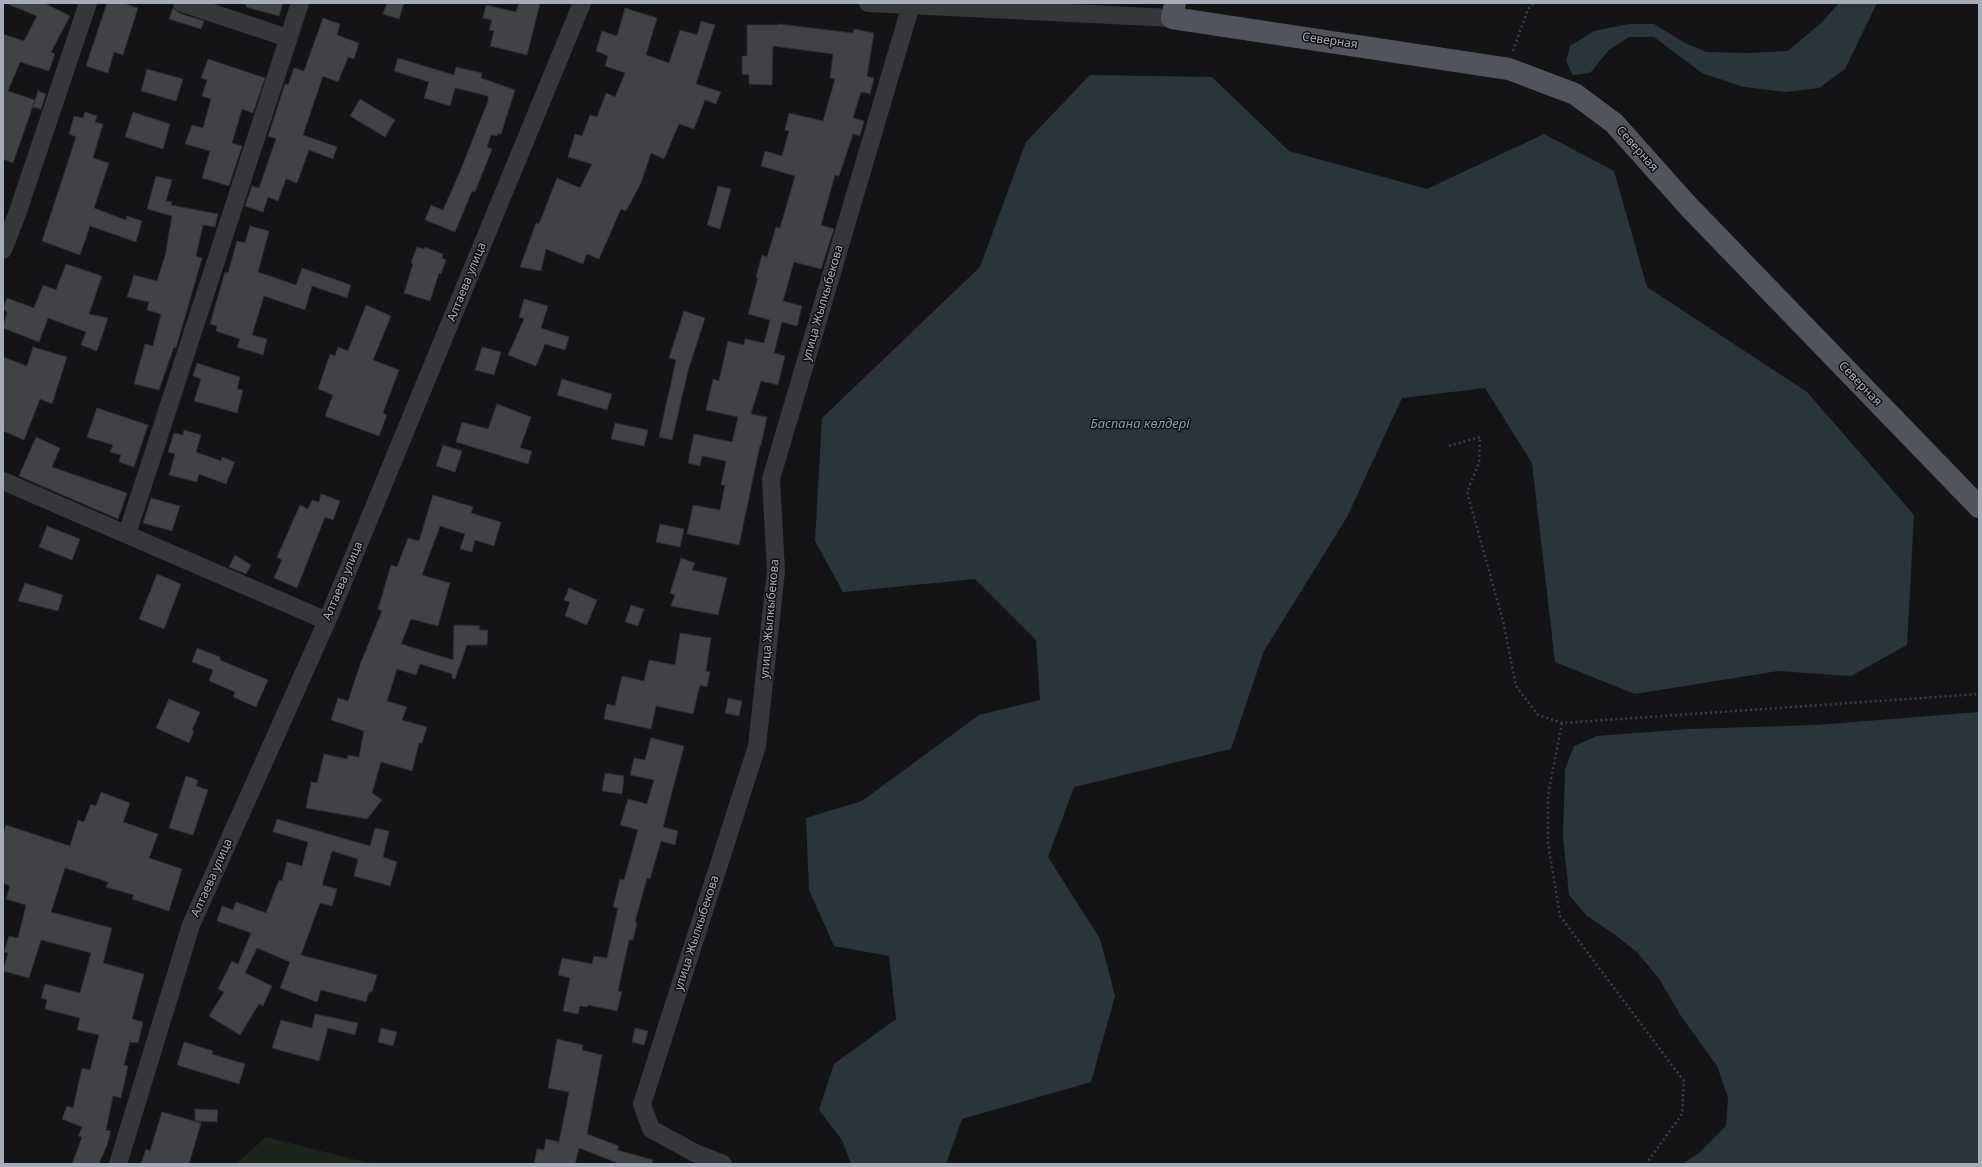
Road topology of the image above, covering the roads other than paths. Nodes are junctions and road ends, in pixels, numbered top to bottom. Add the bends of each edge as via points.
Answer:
1 (88, 3) edge
2 (182, 3) edge
3 (300, 3) edge
4 (582, 3) edge
5 (868, 3) edge
6 (910, 5) junction
7 (1174, 10) edge
8 (288, 38) junction
9 (3, 250) edge
10 (3, 481) edge
11 (1979, 507) edge
12 (127, 534) junction
13 (327, 621) junction
14 (118, 1164) edge
15 (723, 1164) edge

1 - 9 street
2 - 8 street
3 - 8 street
4 - 13 street, Алтаева улица
5 - 6 street
6 - 7 street
6 - 15 street, улица Жылкыбекова via 771,479 776,571 757,746 642,1104 651,1129 695,1153
7 - 11 main road, Северная via 1509,69 1576,94 1614,123 1689,207
8 - 12 street
10 - 12 street
12 - 13 street
13 - 14 street, Алтаева улица via 191,925

